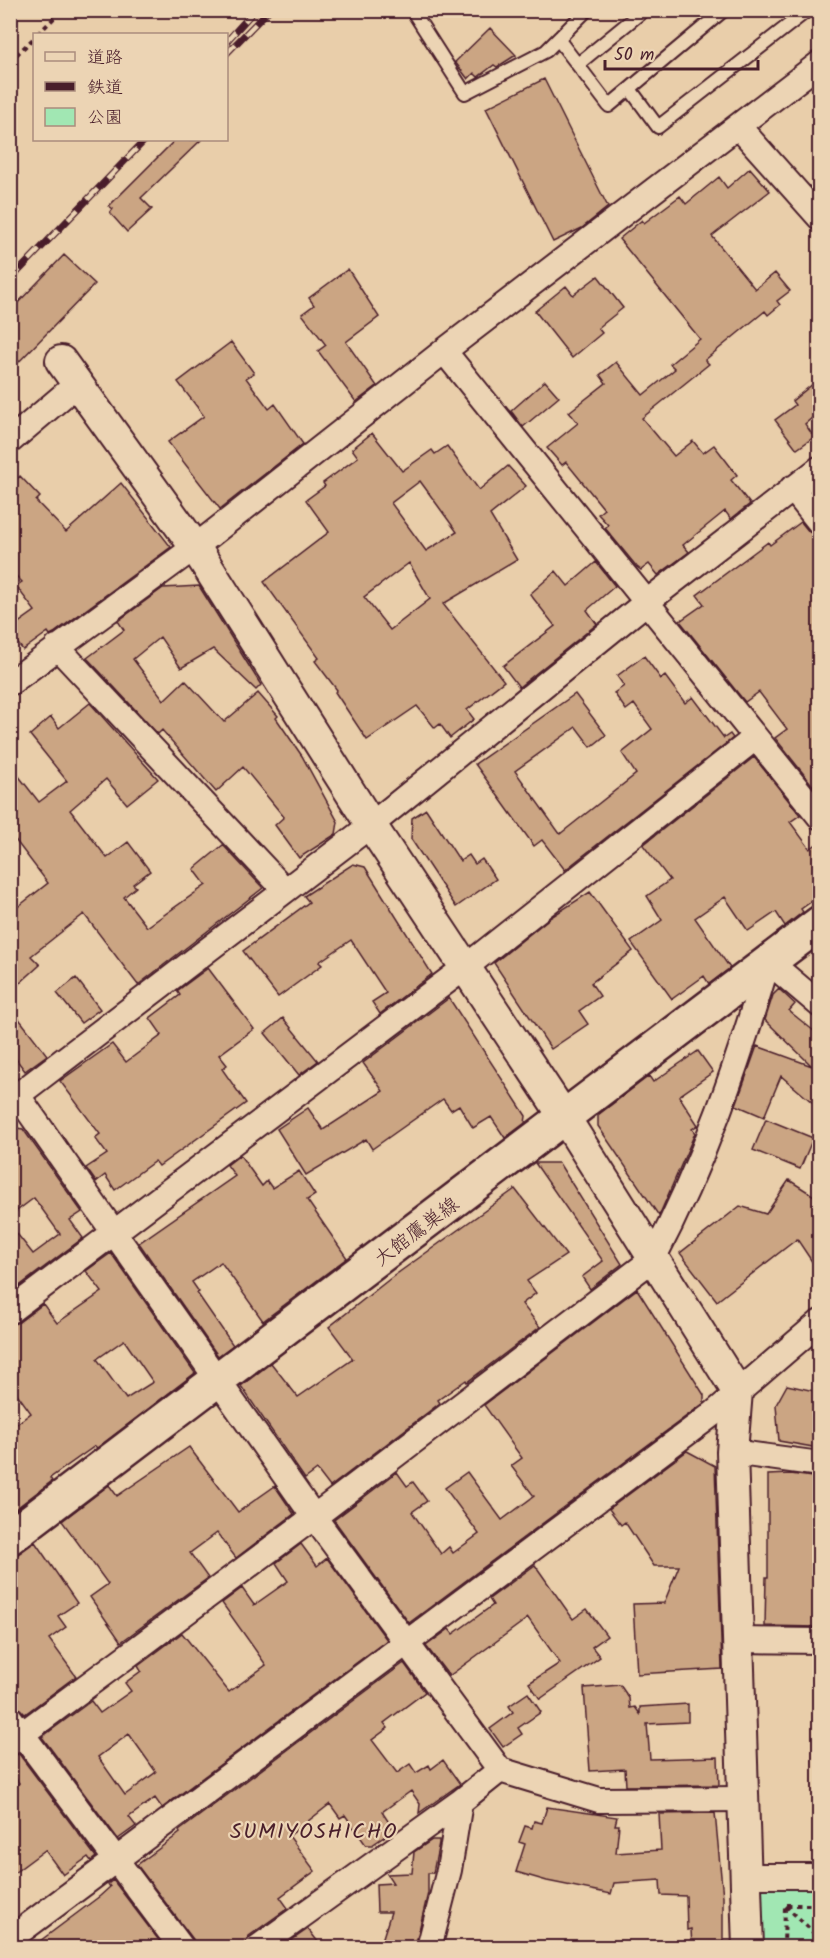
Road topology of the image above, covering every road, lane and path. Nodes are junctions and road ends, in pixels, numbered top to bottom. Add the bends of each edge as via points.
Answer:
1 (62, 10) edge
2 (412, 10) edge
3 (587, 10) edge
4 (644, 10) edge
5 (724, 10) edge
6 (808, 10) edge
7 (39, 33) edge
8 (33, 39) edge
9 (558, 39) junction
10 (10, 61) edge
11 (819, 63) edge
12 (578, 64) junction
13 (630, 89) junction
14 (738, 126) junction
15 (819, 218) edge
16 (444, 351) junction
17 (69, 373) joint
18 (10, 441) edge
19 (819, 468) edge
20 (792, 488) junction
21 (819, 523) edge
22 (195, 548) junction
23 (648, 601) junction
24 (57, 647) junction
25 (14, 673) edge
26 (755, 738) junction
27 (819, 816) edge
28 (371, 825) junction
29 (285, 890) junction
30 (819, 923) edge
31 (768, 961) junction
32 (467, 966) junction
33 (819, 1005) edge
34 (14, 1099) edge
35 (566, 1118) junction
36 (113, 1234) junction
37 (653, 1259) junction
38 (10, 1311) edge
39 (819, 1322) edge
40 (218, 1380) junction
41 (737, 1391) junction
42 (732, 1452) junction
43 (819, 1464) edge
44 (314, 1517) junction
45 (10, 1537) edge
46 (739, 1640) junction
47 (819, 1641) edge
48 (408, 1643) junction
49 (14, 1732) edge
50 (500, 1770) junction
51 (744, 1798) junction
52 (460, 1802) junction
53 (117, 1860) junction
54 (746, 1876) junction
55 (819, 1876) edge
56 (785, 1905) junction
57 (819, 1905) edge
58 (10, 1939) edge
59 (819, 1939) edge
60 (182, 1947) edge
61 (257, 1947) edge
62 (429, 1947) edge
63 (748, 1947) edge
64 (784, 1947) edge

1 - 7 path
2 - 9 lane via 465,93 546,51
3 - 9 lane
4 - 12 lane
5 - 13 lane
6 - 13 lane via 658,127
8 - 10 path
9 - 12 lane
11 - 14 street
12 - 13 lane via 609,106
14 - 15 street
14 - 16 street
16 - 22 street
16 - 23 street
17 - 18 street
17 - 22 street
19 - 20 street
20 - 21 street
20 - 23 street
22 - 24 street
22 - 28 street
23 - 26 street
23 - 28 street
24 - 25 street
24 - 29 street
26 - 27 street
26 - 32 street
28 - 29 street
28 - 32 street
29 - 34 street
30 - 31 main road, 大館鷹巣線
31 - 33 street
31 - 35 main road, 大館鷹巣線
31 - 37 street via 719,1112 685,1197
32 - 35 street
32 - 36 street
34 - 36 street
35 - 37 street
35 - 40 main road, 大館鷹巣線
36 - 38 street
36 - 40 street
37 - 41 street
37 - 44 street
39 - 41 street
40 - 44 street
40 - 45 main road, 大館鷹巣線
41 - 42 street
41 - 48 street
42 - 43 street
42 - 46 street
44 - 48 street
44 - 49 street
46 - 47 street
46 - 51 street
48 - 50 street
48 - 53 street
49 - 53 street
50 - 51 street via 599,1800
50 - 52 street
51 - 54 street
52 - 61 street
52 - 62 street via 449,1870
53 - 58 street
53 - 60 street
54 - 55 street
54 - 63 street
56 - 57 path
56 - 59 path
56 - 64 path

